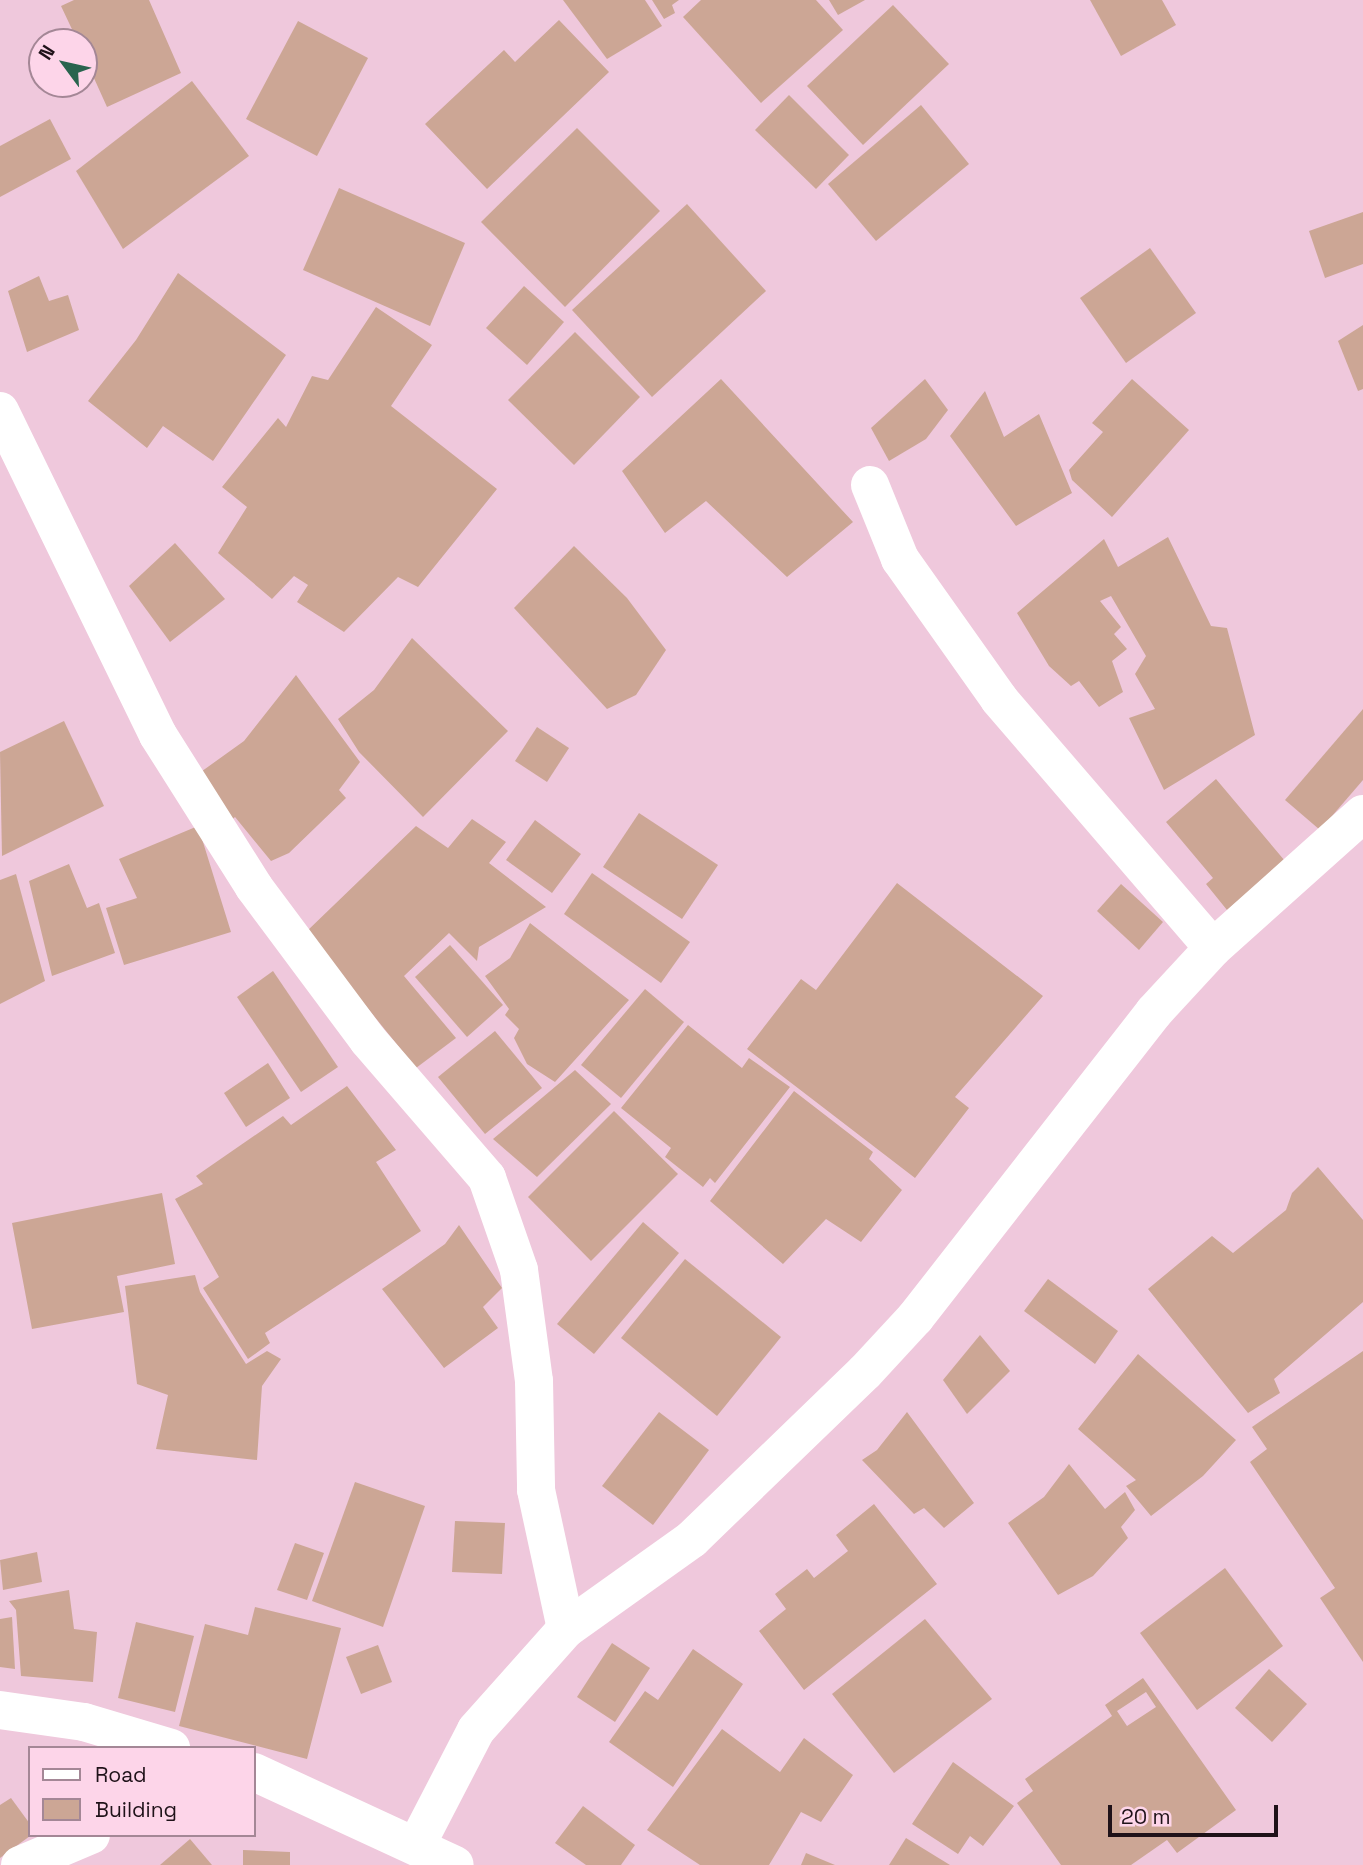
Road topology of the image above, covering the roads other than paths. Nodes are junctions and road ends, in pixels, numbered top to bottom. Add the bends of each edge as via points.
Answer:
1 (0, 411) edge
2 (870, 485) dead end
3 (1363, 814) edge
4 (1213, 948) junction
5 (566, 1629) junction
6 (0, 1710) edge
7 (164, 1746) edge
8 (256, 1774) edge
9 (86, 1837) edge
10 (416, 1844) junction
11 (20, 1865) edge
12 (455, 1865) edge

1 - 5 street via 158,735 254,887 368,1040 487,1178 519,1270 534,1381 536,1490
2 - 4 street via 900,559 999,699
3 - 4 street
4 - 5 street via 1103,1072 915,1318 865,1373 692,1539
5 - 10 street via 476,1730
6 - 7 street via 84,1722
8 - 10 street
9 - 11 street
10 - 12 street

